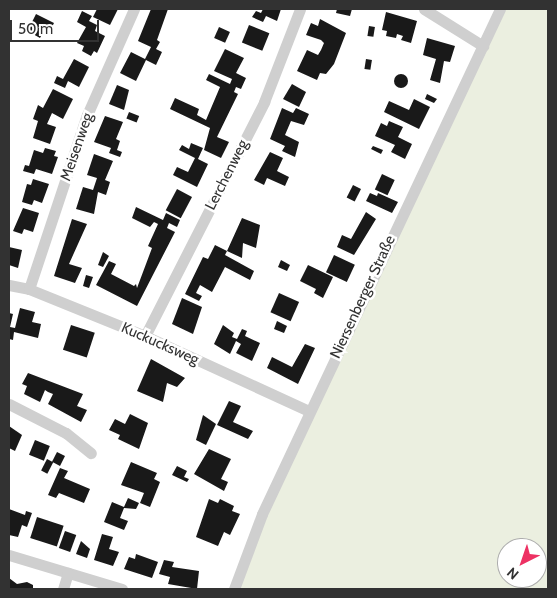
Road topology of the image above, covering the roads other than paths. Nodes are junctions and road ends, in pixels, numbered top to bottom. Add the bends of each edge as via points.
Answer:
1 (134, 9) edge
2 (300, 9) edge
3 (424, 9) edge
4 (500, 9) edge
5 (483, 46) junction
6 (9, 285) edge
7 (29, 289) junction
8 (145, 336) junction
9 (9, 404) edge
10 (309, 411) junction
11 (91, 454) dead end
12 (9, 555) edge
13 (68, 573) junction
14 (63, 589) edge
15 (122, 589) edge
16 (234, 589) edge

1 - 7 street, Meisenweg via 87,115
2 - 8 street, Lerchenweg via 264,102
3 - 5 street
4 - 5 street, Niersenberger Straße
5 - 10 street, Niersenberger Straße
6 - 7 street, Kuckucksweg
7 - 8 street, Kuckucksweg
8 - 10 street, Kuckucksweg
9 - 11 street via 66,433
10 - 16 street, Niersenberger Straße via 262,514
12 - 13 street
13 - 14 street
13 - 15 street

